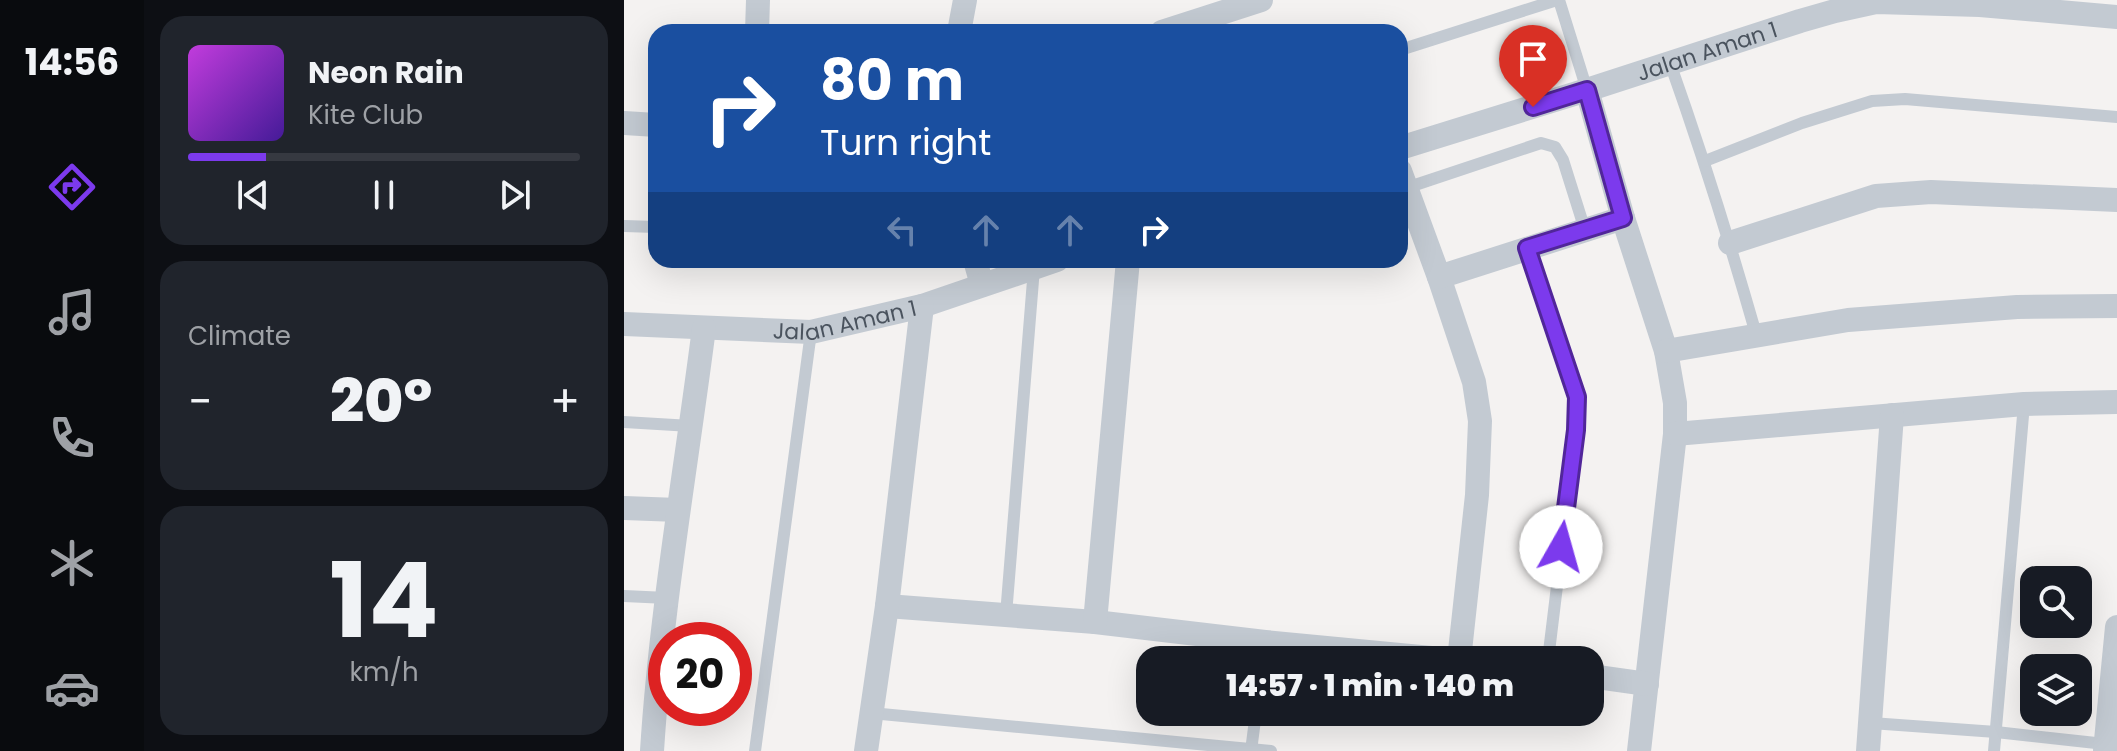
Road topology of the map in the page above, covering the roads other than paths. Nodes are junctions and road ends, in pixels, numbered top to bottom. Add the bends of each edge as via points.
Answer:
1 (758, 0) edge
2 (965, 0) edge
3 (1261, 0) edge
4 (1558, 0) edge
5 (1980, 2) edge
6 (2071, 7) edge
7 (2117, 17) edge
8 (757, 24) edge
9 (960, 24) edge
10 (1200, 24) edge
11 (1408, 47) edge
12 (1670, 63) junction
13 (1587, 90) junction
14 (2117, 117) edge
15 (624, 123) edge
16 (648, 124) edge
17 (1408, 146) edge
18 (1705, 161) junction
19 (1408, 178) edge
20 (1408, 193) edge
21 (2117, 200) edge
22 (1623, 218) junction
23 (624, 226) edge
24 (648, 227) edge
25 (1585, 230) junction
26 (1730, 243) junction
27 (1527, 248) junction
28 (977, 268) edge
29 (1034, 268) edge
30 (1046, 268) edge
31 (1127, 268) edge
32 (1439, 277) junction
33 (982, 285) junction
34 (922, 306) junction
35 (2117, 306) edge
36 (624, 324) edge
37 (704, 328) junction
38 (811, 332) junction
39 (1756, 334) junction
40 (1666, 351) junction
41 (2117, 402) edge
42 (2024, 404) junction
43 (1892, 415) junction
44 (624, 422) edge
45 (691, 426) junction
46 (1675, 434) junction
47 (624, 508) edge
48 (678, 510) junction
49 (624, 596) edge
50 (667, 598) junction
51 (887, 606) junction
52 (1006, 615) junction
53 (1095, 622) junction
54 (2117, 627) edge
55 (1265, 646) edge
56 (1461, 646) edge
57 (1550, 646) edge
58 (1604, 678) edge
59 (1647, 684) junction
60 (871, 713) junction
61 (2112, 713) edge
62 (1871, 723) junction
63 (1255, 726) edge
64 (1996, 732) junction
65 (2105, 748) edge
66 (1252, 750) edge
67 (652, 751) edge
68 (755, 751) edge
69 (866, 751) edge
70 (1271, 751) edge
71 (1639, 751) edge
72 (1868, 751) edge
73 (1994, 751) edge

1 - 8 street
2 - 9 street
3 - 10 street
4 - 11 lane
4 - 13 lane
5 - 6 street, Jalan Aman 1
5 - 12 street, Jalan Aman 1 via 1876,2
6 - 7 street, Jalan Aman 1
12 - 13 street, Jalan Aman 1
12 - 18 lane
13 - 17 street, Jalan Aman 1
13 - 22 street
14 - 18 lane via 1905,99 1872,101
15 - 16 street
18 - 26 lane
19 - 25 lane via 1541,143 1555,147
20 - 32 street
21 - 26 street via 1931,192 1876,196
22 - 25 street
22 - 40 street
23 - 24 lane
25 - 27 street
26 - 39 lane
27 - 32 street
27 - 57 lane via 1577,397
28 - 33 street
29 - 33 street, Jalan Aman 1
30 - 52 lane
31 - 53 street
32 - 56 street via 1474,382 1480,421
33 - 34 street, Jalan Aman 1
34 - 38 street, Jalan Aman 1
34 - 51 street
35 - 39 street via 1926,313
36 - 37 street, Jalan Aman 1
37 - 38 street, Jalan Aman 1
37 - 45 street
38 - 68 lane
39 - 40 street
40 - 46 street
41 - 42 street
42 - 43 street
42 - 64 lane
43 - 46 street
43 - 62 street
44 - 45 lane
45 - 48 street
46 - 59 street
47 - 48 street
48 - 50 street
49 - 50 lane
50 - 67 street
51 - 52 street
51 - 60 street
52 - 53 street
53 - 55 street
54 - 61 street
58 - 59 street
59 - 71 street
60 - 66 lane
60 - 69 street
61 - 65 street
62 - 64 lane
62 - 72 street
63 - 66 lane
64 - 65 lane
64 - 73 lane
66 - 70 lane

